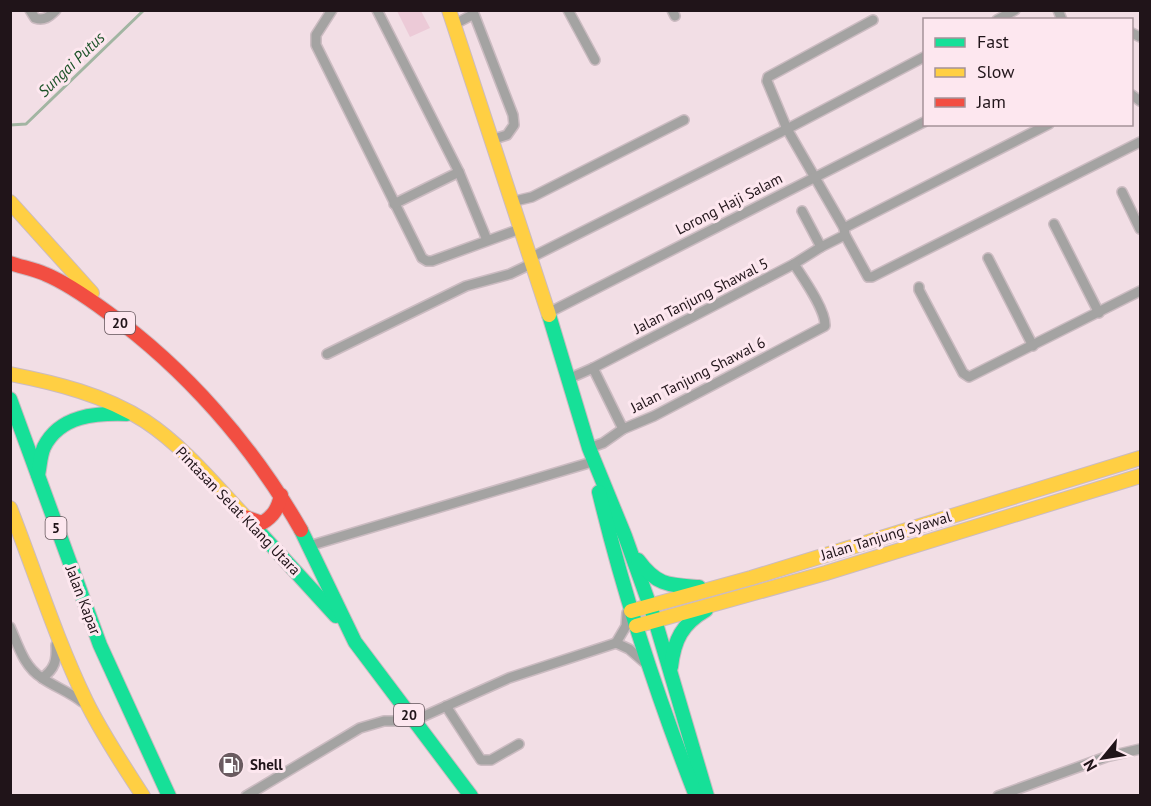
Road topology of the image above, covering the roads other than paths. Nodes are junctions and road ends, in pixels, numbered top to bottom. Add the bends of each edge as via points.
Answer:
1 (30, 10) edge
2 (56, 10) edge
3 (332, 10) edge
4 (377, 10) edge
5 (449, 10) edge
6 (568, 10) edge
7 (1015, 10) edge
8 (1001, 18) edge
9 (873, 20) dead end
10 (453, 25) junction
11 (923, 58) edge
12 (595, 60) dead end
13 (684, 120) dead end
14 (923, 123) edge
15 (1045, 126) edge
16 (787, 129) junction
17 (491, 140) junction
18 (1140, 142) edge
19 (459, 172) junction
20 (814, 178) junction
21 (1122, 192) dead end
22 (10, 202) edge
23 (512, 202) junction
24 (394, 204) junction
25 (802, 211) dead end
26 (1054, 224) dead end
27 (520, 229) junction
28 (1140, 229) edge
29 (845, 231) junction
30 (487, 240) junction
31 (821, 247) junction
32 (988, 258) dead end
33 (531, 261) junction
34 (10, 263) edge
35 (794, 264) junction
36 (919, 287) dead end
37 (1140, 291) edge
38 (106, 311) junction
39 (548, 313) junction
40 (1099, 313) junction
41 (1033, 346) junction
42 (327, 354) dead end
43 (593, 368) junction
44 (10, 374) edge
45 (568, 379) junction
46 (10, 399) edge
47 (10, 413) edge
48 (134, 414) junction
49 (623, 429) junction
50 (22, 433) junction
51 (589, 448) junction
52 (1140, 458) edge
53 (592, 462) junction
54 (37, 476) junction
55 (1140, 476) edge
56 (281, 495) junction
57 (10, 508) edge
58 (245, 517) junction
59 (625, 536) junction
60 (309, 546) junction
61 (621, 577) junction
62 (716, 586) junction
63 (724, 600) junction
64 (631, 611) junction
65 (652, 613) junction
66 (52, 616) junction
67 (636, 626) junction
68 (10, 627) edge
69 (350, 632) junction
70 (616, 644) junction
71 (648, 666) junction
72 (670, 677) junction
73 (42, 678) junction
74 (446, 706) junction
75 (91, 711) junction
76 (413, 721) junction
77 (519, 744) dead end
78 (1140, 749) edge
79 (143, 795) edge
80 (170, 795) edge
81 (246, 795) edge
82 (471, 795) edge
83 (696, 795) edge
84 (707, 795) edge
85 (998, 795) edge

1 - 2 street via 40,20
3 - 24 street via 315,34 316,45
4 - 19 street
5 - 10 main road
6 - 12 street
7 - 8 street
9 - 16 street via 768,77 768,86
10 - 17 main road
10 - 17 street via 474,14 513,115 514,125 507,135
11 - 16 street
13 - 23 street via 532,197
14 - 20 street, Lorong Haji Salam
15 - 29 street, Jalan Tanjung Shawal 5
16 - 20 street
16 - 33 street
17 - 23 main road
18 - 29 street via 872,277 865,274
19 - 24 street
19 - 30 street
20 - 29 street
20 - 39 street, Lorong Haji Salam
21 - 28 street
22 - 38 main road
23 - 27 main road
24 - 30 street via 427,261
25 - 31 street
26 - 40 street
27 - 30 street
27 - 33 main road
29 - 31 street, Jalan Tanjung Shawal 5
31 - 35 street, Jalan Tanjung Shawal 5
32 - 41 street
33 - 39 main road
33 - 42 street via 510,274 466,286
34 - 38 main road, Pintasan Selat Klang Utara / 20 via 46,273
35 - 43 street, Jalan Tanjung Shawal 5
35 - 49 street, Jalan Tanjung Shawal 6 via 826,321 825,326
36 - 41 street via 966,376
37 - 40 street
38 - 56 main road, Pintasan Selat Klang Utara / 20 via 177,372 242,442
39 - 45 main road
40 - 41 street
43 - 45 street, Jalan Tanjung Shawal 5
43 - 49 street
44 - 48 main road, Pintasan Selat Klang Utara / 20 via 94,395
45 - 51 main road
46 - 50 main road, Jalan Kapar / 5
47 - 50 main road
48 - 54 main road via 86,415 60,427 44,447
48 - 58 main road, Pintasan Selat Klang Utara / 20 via 193,461
49 - 51 street, Jalan Tanjung Shawal 6
50 - 54 main road, Jalan Kapar / 5
51 - 53 main road
51 - 59 main road
52 - 62 main road, Jalan Tanjung Syawal
53 - 60 street
53 - 61 main road
54 - 80 main road, Jalan Kapar / 5 via 100,645
55 - 63 main road, Jalan Tanjung Syawal via 826,573
56 - 58 main road via 278,509 270,519 262,523
56 - 60 main road, Pintasan Selat Klang Utara / 20
57 - 66 main road, 5
58 - 69 main road, Pintasan Selat Klang Utara / 20
59 - 62 main road via 649,575 666,585
59 - 65 main road
60 - 69 main road, Pintasan Selat Klang Utara / 20
61 - 64 main road
61 - 70 street via 627,618
62 - 65 main road, Jalan Tanjung Syawal
63 - 65 main road, Jalan Tanjung Syawal
63 - 72 main road via 683,626 674,642
64 - 65 main road, Jalan Tanjung Syawal
64 - 67 main road
65 - 67 main road, Jalan Tanjung Syawal
65 - 72 main road
66 - 73 street via 57,658
66 - 75 main road, 5
67 - 71 main road
68 - 73 street via 25,659
69 - 76 main road, Pintasan Selat Klang Utara / 20
70 - 71 street via 629,648
70 - 74 street via 509,678
71 - 83 main road
72 - 84 main road
73 - 75 street via 74,695
74 - 76 street
74 - 77 street via 481,760 491,760
75 - 79 main road, 5
76 - 81 street via 384,721 360,728
76 - 82 main road, Pintasan Selat Klang Utara / 20
78 - 85 street

